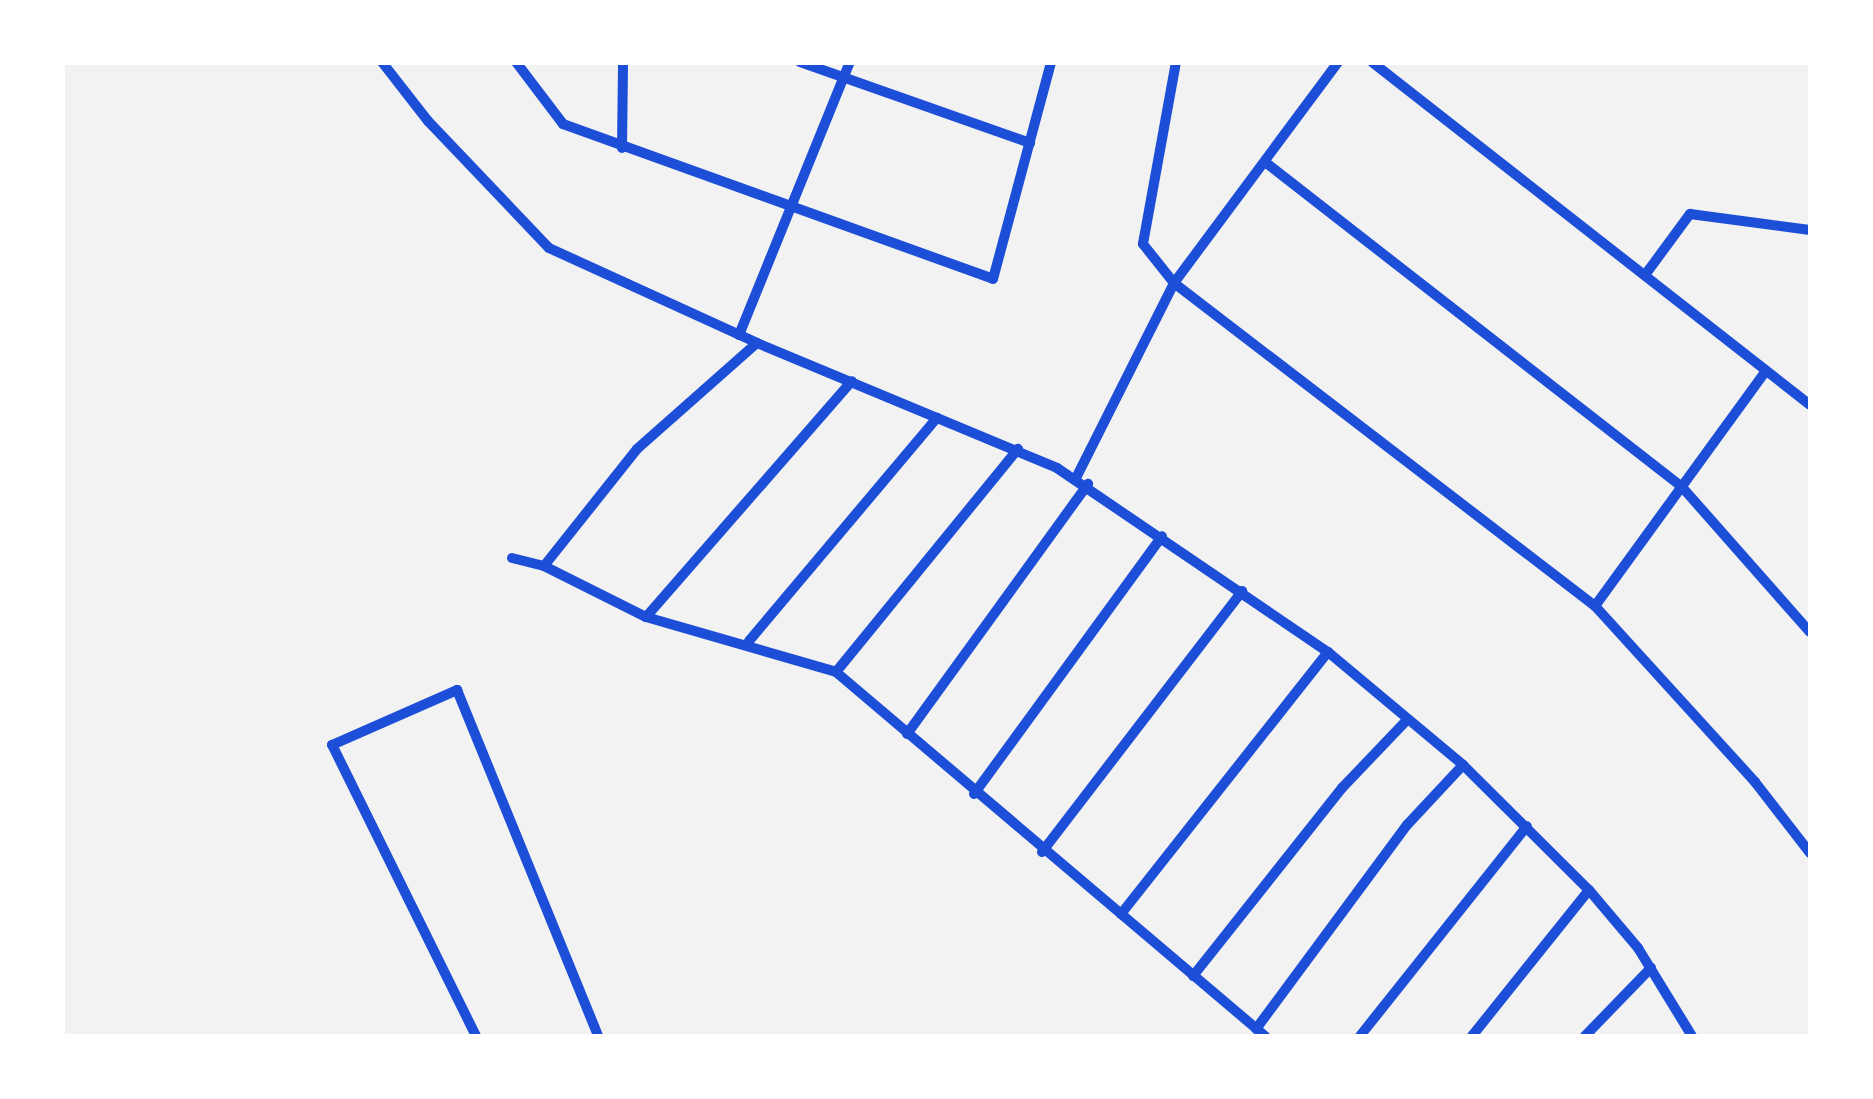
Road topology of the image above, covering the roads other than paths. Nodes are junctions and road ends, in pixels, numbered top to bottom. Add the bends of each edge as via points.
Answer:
1 (382, 62) edge
2 (516, 62) edge
3 (623, 62) edge
4 (800, 62) edge
5 (850, 62) edge
6 (1051, 62) edge
7 (1176, 62) edge
8 (1338, 62) edge
9 (1372, 62) edge
10 (844, 78) junction
11 (1030, 143) junction
12 (622, 148) junction
13 (1265, 162) junction
14 (791, 208) junction
15 (1810, 230) edge
16 (1645, 276) junction
17 (1174, 283) junction
18 (739, 335) junction
19 (757, 343) junction
20 (1766, 371) junction
21 (852, 380) junction
22 (1810, 405) edge
23 (937, 418) junction
24 (1018, 449) junction
25 (1076, 478) junction
26 (1088, 484) junction
27 (1682, 486) junction
28 (1162, 536) junction
29 (512, 558) dead end
30 (544, 566) junction
31 (1242, 591) junction
32 (1595, 606) junction
33 (646, 617) junction
34 (1810, 632) edge
35 (748, 641) junction
36 (1328, 652) junction
37 (836, 672) junction
38 (1408, 719) junction
39 (907, 734) junction
40 (1464, 765) junction
41 (974, 794) junction
42 (1527, 826) junction
43 (1042, 852) junction
44 (1810, 854) edge
45 (1590, 890) junction
46 (1121, 914) junction
47 (1651, 968) junction
48 (1192, 976) junction
49 (1260, 1033) edge
50 (476, 1036) edge
51 (598, 1036) edge
52 (1360, 1036) edge
53 (1472, 1036) edge
54 (1585, 1036) edge
55 (1692, 1036) edge

1 - 18 street via 428,121 549,248
2 - 12 street via 562,124
3 - 12 street
4 - 10 street
5 - 10 street
6 - 11 street
7 - 17 street via 1142,244
8 - 13 street
9 - 16 street
10 - 11 street
10 - 14 street
11 - 14 street via 994,278
12 - 14 street
13 - 17 street
13 - 27 street
14 - 18 street
15 - 16 street via 1690,214
16 - 20 street
17 - 25 street
17 - 32 street
18 - 19 street
19 - 21 street
19 - 30 street via 637,449
20 - 22 street
20 - 27 street
21 - 23 street
21 - 33 street
23 - 24 street
23 - 35 street
24 - 25 street
24 - 37 street
25 - 26 street
26 - 28 street
26 - 39 street
27 - 32 street
27 - 34 street
28 - 31 street
28 - 41 street
29 - 30 street
30 - 33 street
31 - 36 street
31 - 43 street
32 - 44 street via 1755,782
33 - 35 street
35 - 37 street
36 - 38 street
36 - 46 street
37 - 39 street
38 - 40 street
38 - 48 street via 1342,788
39 - 41 street
40 - 42 street
40 - 49 street via 1407,825
41 - 43 street
42 - 45 street
42 - 52 street
43 - 46 street
45 - 47 street
45 - 53 street
46 - 48 street
47 - 54 street
47 - 55 street
48 - 49 street
50 - 51 street via 332,745 457,690

